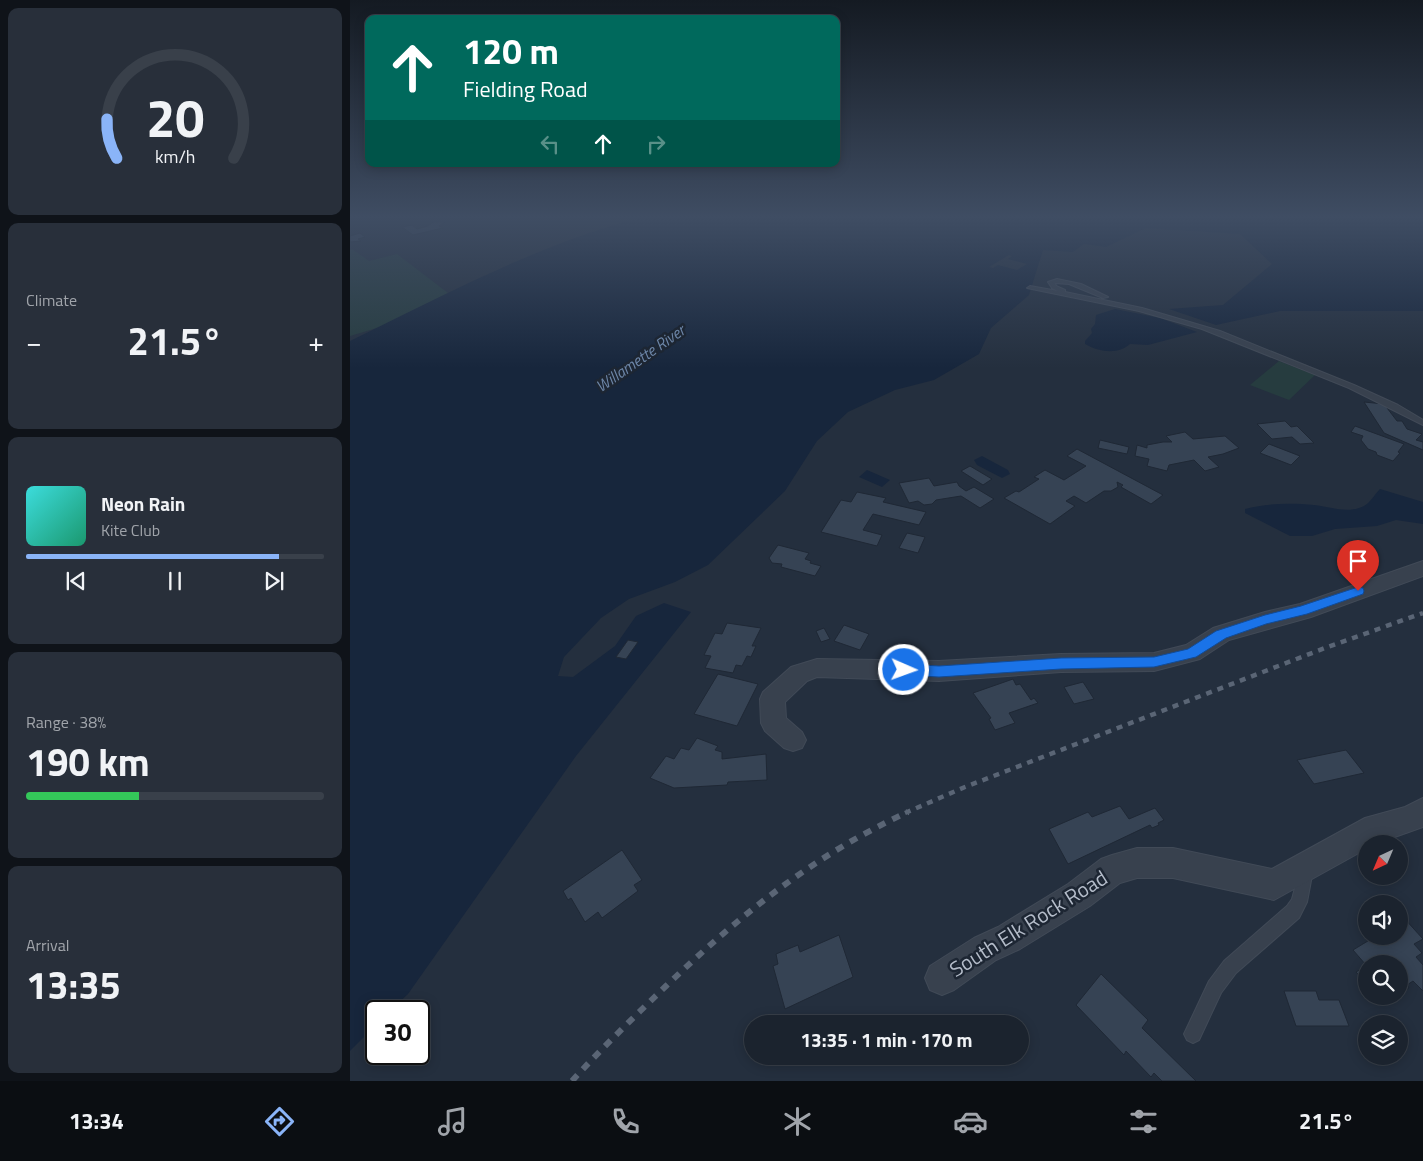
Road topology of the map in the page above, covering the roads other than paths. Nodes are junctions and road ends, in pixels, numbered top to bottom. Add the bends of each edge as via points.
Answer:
1 (1030, 288) dead end
2 (1078, 296) junction
3 (1131, 308) junction
4 (1423, 423) edge
5 (1423, 568) edge
6 (793, 740) dead end
7 (1423, 811) edge
8 (1306, 867) junction
9 (942, 978) dead end
10 (1193, 1034) dead end

1 - 2 lane
2 - 3 lane
2 - 3 lane via 1051,282 1076,285
3 - 4 lane via 1250,344 1373,395
5 - 6 street via 1303,611 1221,634 1192,653 1154,662 1061,663 939,671 817,668 799,674 772,700 774,723
7 - 8 street, South Elk Rock Road via 1411,819 1375,828
8 - 9 street, South Elk Rock Road via 1274,885 1173,863 1137,863 1112,870 1079,895 1009,938 984,949
8 - 10 lane via 1304,886 1296,907 1230,967 1214,987

